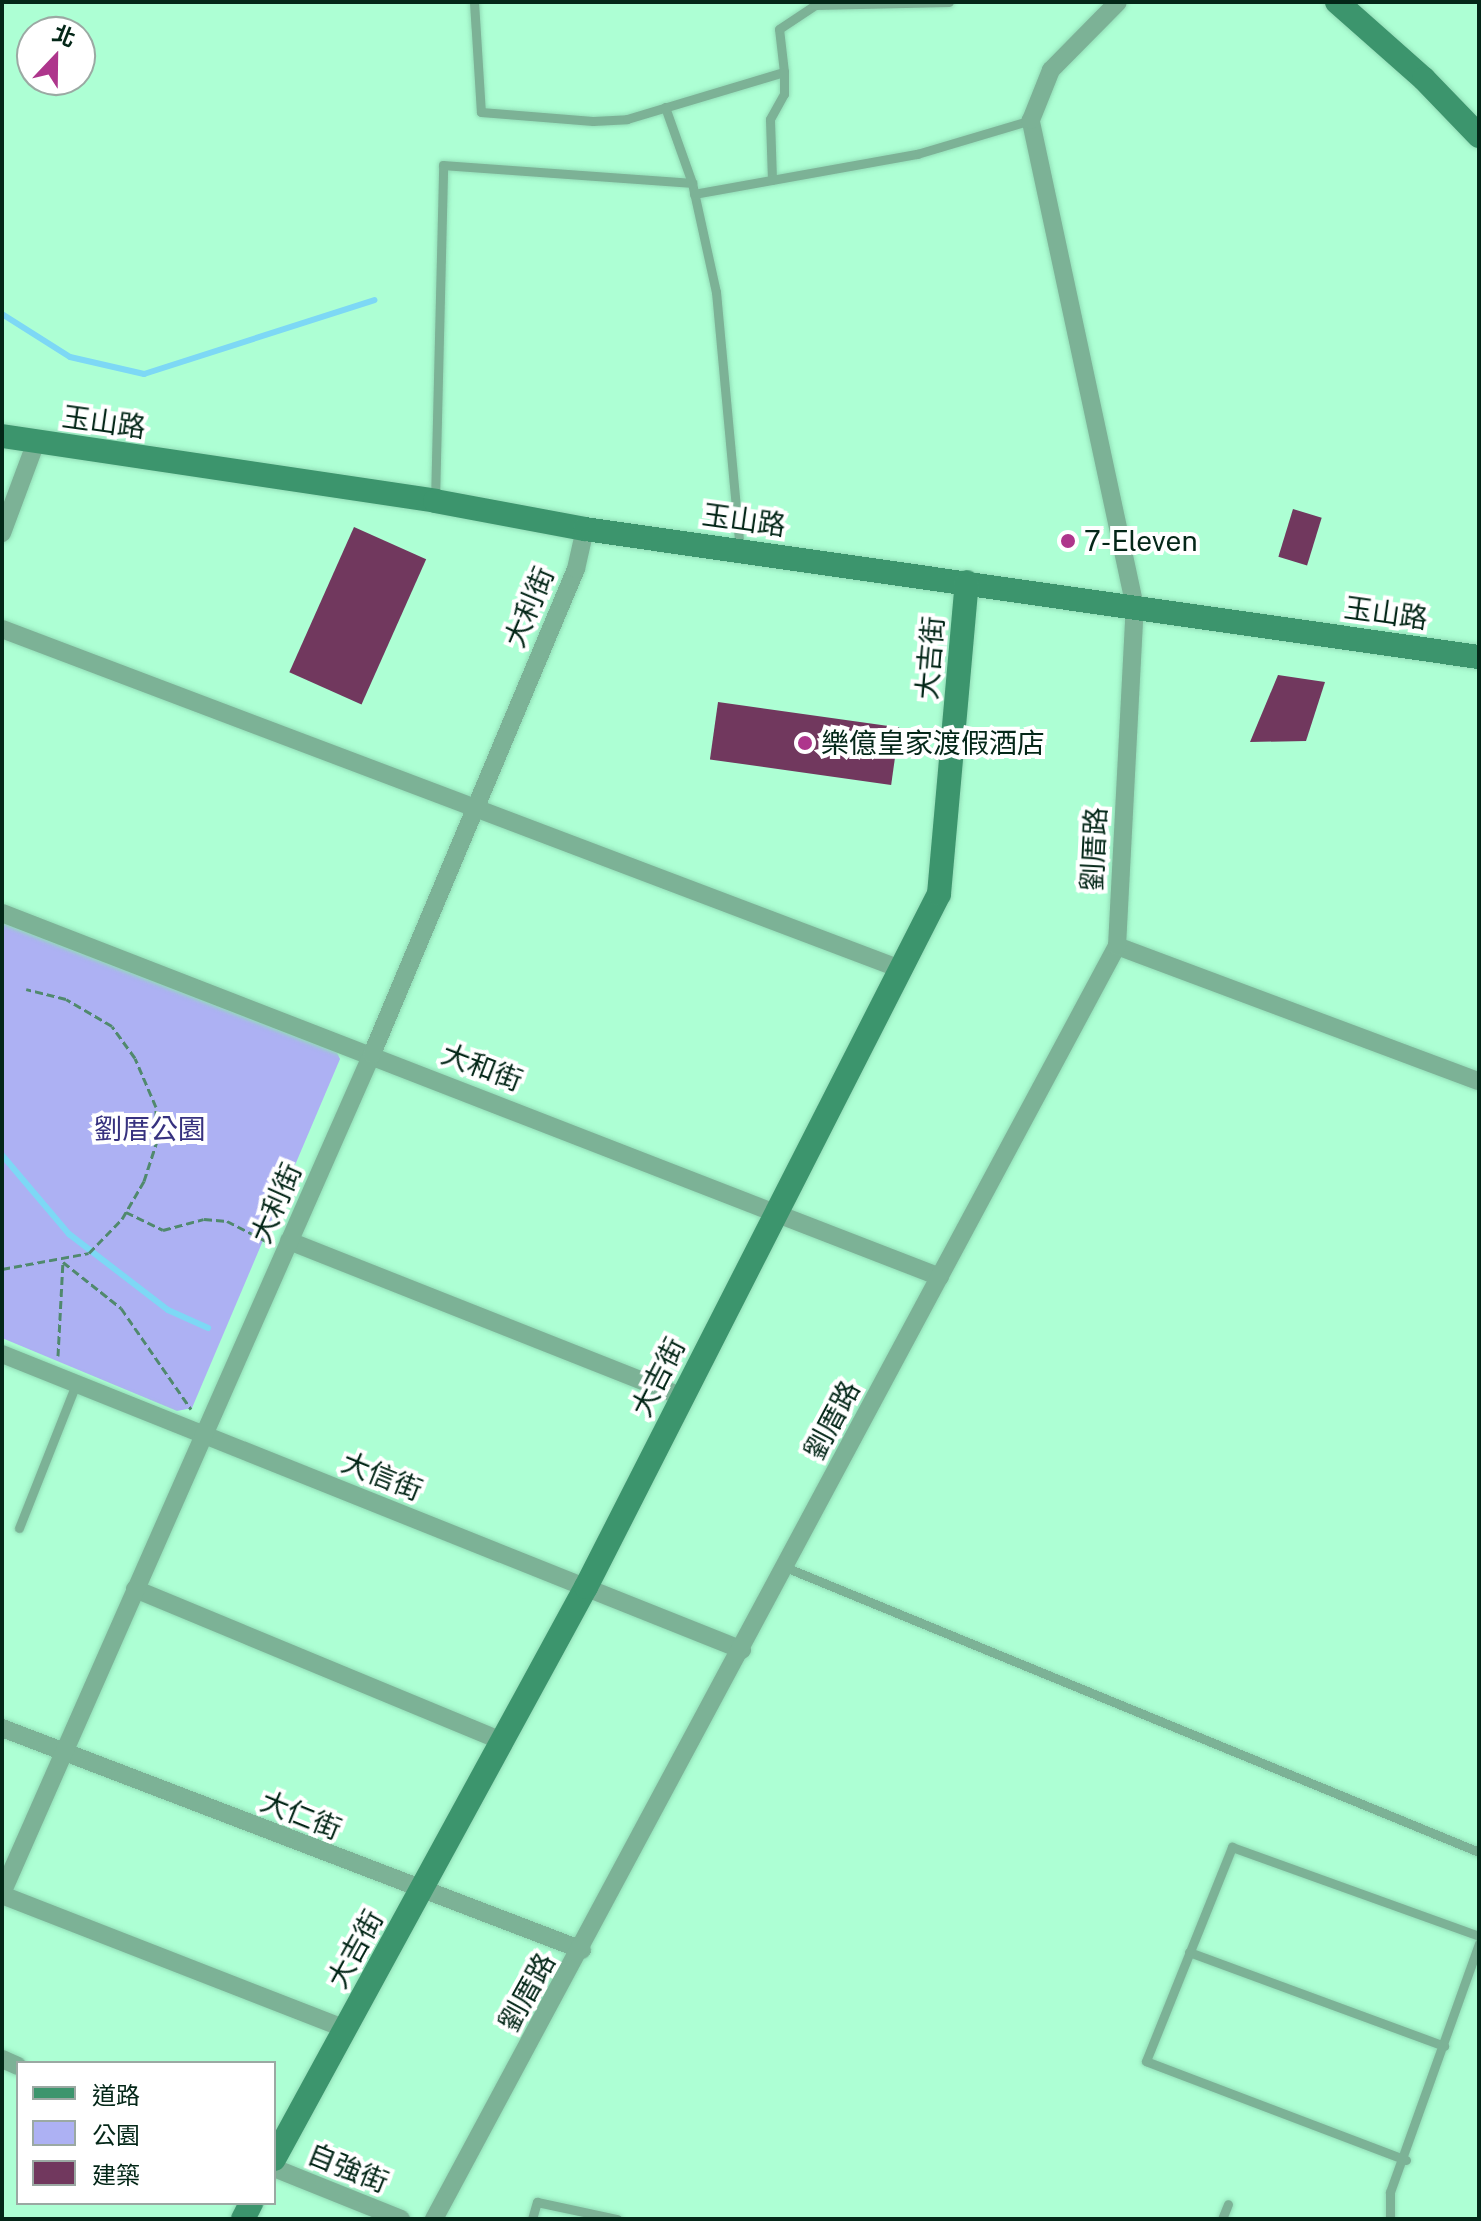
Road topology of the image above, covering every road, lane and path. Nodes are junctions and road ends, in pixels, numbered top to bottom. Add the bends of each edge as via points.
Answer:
1 (474, 2) edge
2 (949, 2) edge
3 (1118, 2) edge
4 (1337, 2) edge
5 (784, 72) junction
6 (665, 107) junction
7 (1031, 120) junction
8 (1479, 136) edge
9 (772, 180) junction
10 (693, 188) junction
11 (2, 436) edge
12 (36, 442) junction
13 (435, 501) junction
14 (585, 529) junction
15 (2, 533) edge
16 (740, 549) junction
17 (967, 582) junction
18 (1135, 607) junction
19 (2, 629) edge
20 (1479, 657) edge
21 (474, 808) junction
22 (2, 913) edge
23 (1117, 946) junction
24 (903, 970) junction
25 (26, 989) dead end
26 (372, 1054) junction
27 (1479, 1081) edge
28 (779, 1211) junction
29 (126, 1212) junction
30 (287, 1246) junction
31 (63, 1262) junction
32 (2, 1269) edge
33 (940, 1277) junction
34 (2, 1354) edge
35 (58, 1356) dead end
36 (76, 1384) junction
37 (681, 1396) junction
38 (192, 1411) dead end
39 (206, 1437) junction
40 (19, 1528) dead end
41 (785, 1567) junction
42 (586, 1587) junction
43 (135, 1589) junction
44 (742, 1650) junction
45 (2, 1728) edge
46 (505, 1742) junction
47 (61, 1751) junction
48 (1479, 1852) edge
49 (421, 1892) junction
50 (2, 1894) edge
51 (1479, 1936) edge
52 (1479, 1943) edge
53 (582, 1950) junction
54 (1189, 1952) junction
55 (345, 2029) junction
56 (1444, 2046) junction
57 (276, 2155) edge
58 (1406, 2160) junction
59 (276, 2169) edge
60 (1228, 2204) dead end
61 (401, 2219) edge
62 (434, 2219) edge
63 (532, 2219) edge
64 (617, 2219) edge
65 (1222, 2219) edge
66 (1390, 2219) edge

1 - 6 lane via 481,112 593,121 627,119
2 - 5 lane via 815,5 779,29
3 - 7 street via 1051,70
4 - 8 street
5 - 6 lane
5 - 9 lane via 784,94 770,119
6 - 10 lane
7 - 9 lane via 917,154
7 - 18 street, 劉厝路
9 - 10 lane
10 - 13 lane via 443,165
10 - 16 lane via 716,292
11 - 12 street, 玉山路
12 - 13 street, 玉山路
12 - 15 street
13 - 14 street, 玉山路
14 - 16 street, 玉山路
14 - 21 street, 大利街 via 576,569
16 - 17 street, 玉山路
17 - 18 street, 玉山路
17 - 24 street, 大吉街 via 939,894
18 - 20 street, 玉山路
18 - 23 street, 劉厝路
19 - 21 street
21 - 24 street
21 - 26 street, 大利街
22 - 26 street, 大和街
23 - 27 street
23 - 33 street, 劉厝路
24 - 28 street, 大吉街
25 - 29 path via 66,999 112,1026 135,1058 156,1107 156,1143 144,1181
26 - 28 street, 大和街
26 - 30 street, 大利街
28 - 33 street, 大和街
28 - 37 street, 大吉街
29 - 30 path via 163,1230 204,1219 227,1221
29 - 31 path via 89,1253
30 - 37 street
30 - 39 street, 大利街
31 - 32 path
31 - 35 path
31 - 38 path via 121,1308
33 - 41 street, 劉厝路
34 - 36 street, 大信街
36 - 39 street, 大信街
36 - 40 lane
37 - 42 street, 大吉街
39 - 42 street, 大信街
39 - 43 street, 大利街
41 - 44 street, 劉厝路
41 - 48 lane
42 - 44 street, 大信街
42 - 46 street, 大吉街
43 - 46 street
43 - 47 street, 大利街
44 - 53 street, 劉厝路
45 - 47 street, 大仁街
46 - 49 street, 大吉街
47 - 49 street, 大仁街
47 - 50 street, 大利街
49 - 53 street, 大仁街
49 - 55 street, 大吉街
50 - 55 street
51 - 54 lane via 1232,1847
52 - 56 lane
53 - 62 street, 劉厝路
54 - 56 lane
54 - 58 lane via 1146,2061
55 - 57 street, 大吉街
56 - 58 lane
58 - 66 lane via 1390,2192
59 - 61 street, 自強街
60 - 65 lane
63 - 64 lane via 537,2202

